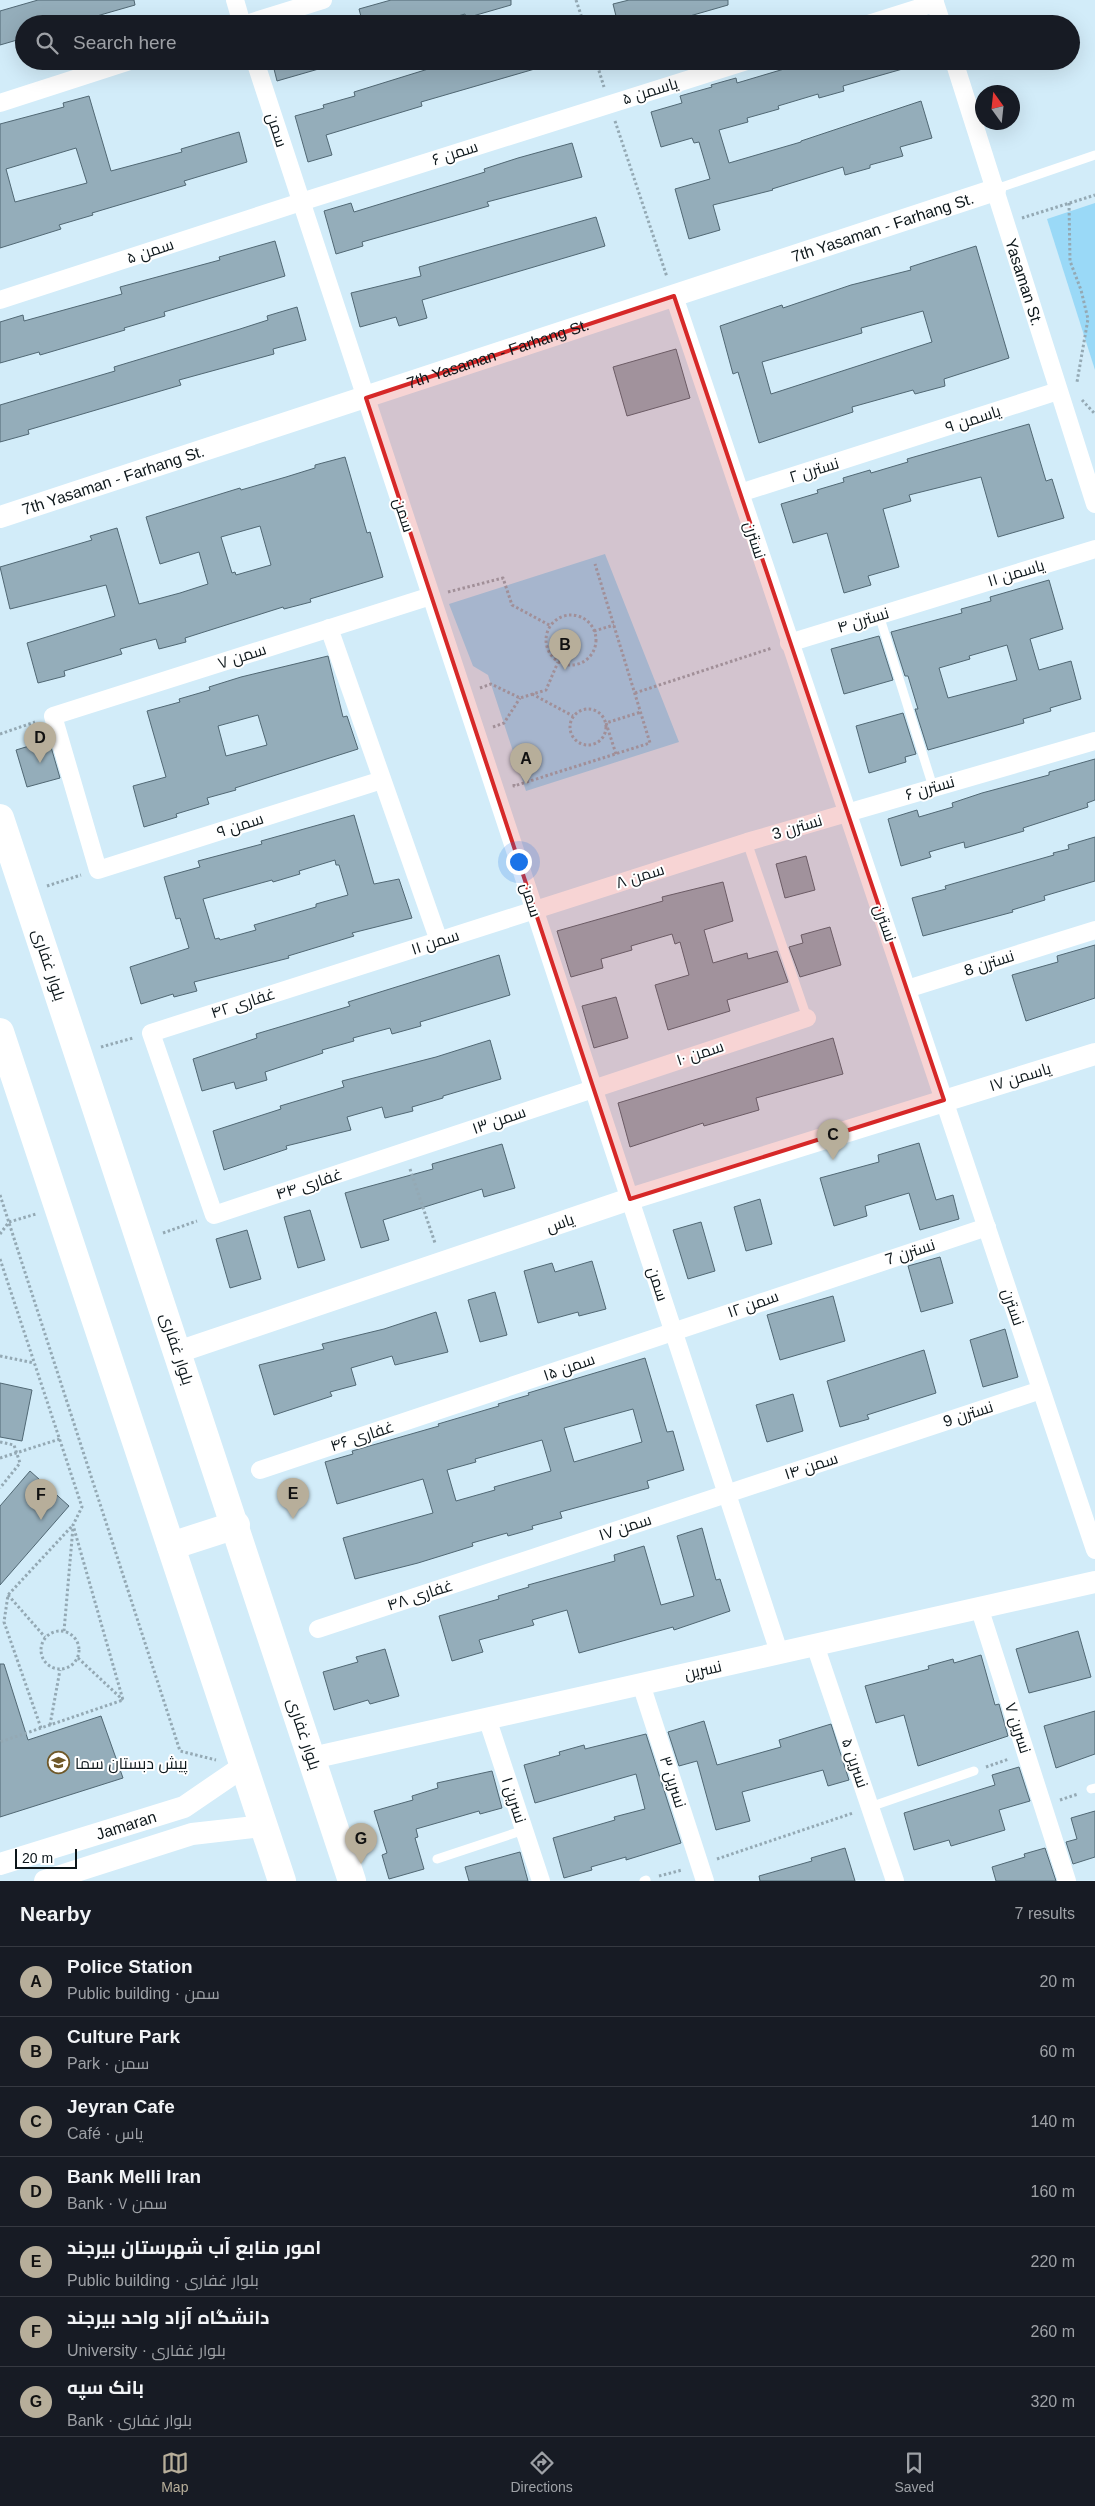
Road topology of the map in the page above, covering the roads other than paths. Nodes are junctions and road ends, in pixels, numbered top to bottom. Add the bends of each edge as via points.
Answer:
1 (234, 0) edge
2 (323, 0) edge
3 (934, 2) edge
4 (240, 15) edge
5 (274, 15) edge
6 (895, 15) edge
7 (939, 15) edge
8 (102, 70) edge
9 (258, 70) edge
10 (718, 70) edge
11 (957, 70) edge
12 (0, 103) edge
13 (609, 104) joint
14 (1095, 155) edge
15 (995, 190) junction
16 (301, 202) junction
17 (674, 296) junction
18 (0, 300) edge
19 (1058, 391) junction
20 (366, 398) junction
21 (889, 447) joint
22 (740, 494) junction
23 (1095, 504) edge
24 (0, 516) edge
25 (1095, 549) edge
26 (439, 594) junction
27 (937, 597) joint
28 (879, 615) junction
29 (329, 628) junction
30 (789, 643) junction
31 (1095, 741) edge
32 (382, 780) junction
33 (933, 787) junction
34 (847, 812) junction
35 (0, 818) edge
36 (747, 842) junction
37 (98, 870) joint
38 (534, 909) junction
39 (1095, 930) edge
40 (438, 941) junction
41 (336, 973) joint
42 (907, 989) junction
43 (807, 1018) joint
44 (0, 1032) edge
45 (1095, 1054) edge
46 (593, 1088) junction
47 (944, 1100) junction
48 (404, 1152) joint
49 (630, 1199) junction
50 (214, 1215) joint
51 (986, 1227) junction
52 (834, 1277) joint
53 (673, 1331) junction
54 (178, 1352) junction
55 (1041, 1390) junction
56 (465, 1402) joint
57 (894, 1438) joint
58 (260, 1470) dead end
59 (727, 1494) junction
60 (236, 1526) junction
61 (171, 1546) junction
62 (1095, 1550) edge
63 (522, 1561) joint
64 (1095, 1582) edge
65 (979, 1607) junction
66 (318, 1629) dead end
67 (815, 1645) junction
68 (779, 1652) junction
69 (640, 1684) junction
70 (487, 1718) junction
71 (312, 1758) junction
72 (244, 1766) junction
73 (974, 1771) road end
74 (870, 1807) junction
75 (135, 1822) junction
76 (263, 1826) junction
77 (524, 1830) junction
78 (144, 1849) junction
79 (437, 1859) dead end
80 (0, 1864) edge
81 (703, 1873) edge
82 (45, 1881) edge
83 (282, 1881) edge
84 (352, 1881) edge
85 (541, 1881) edge
86 (895, 1881) edge
87 (1068, 1881) edge

1 - 4 street
2 - 5 street
3 - 6 street
3 - 7 street
8 - 12 street
9 - 16 street, سمن
10 - 13 street, یاسمن ۵
11 - 15 street, Yasaman St.
13 - 16 street, سمن ۶
14 - 15 lane
15 - 17 street, 7th Yasaman - Farhang St.
15 - 19 street, Yasaman St.
16 - 18 street, سمن ۵
16 - 20 street, سمن
17 - 20 street, 7th Yasaman - Farhang St.
17 - 22 street, نسترن
19 - 21 street, یاسمن ۹
19 - 23 street, Yasaman St.
20 - 24 street, 7th Yasaman - Farhang St.
20 - 26 street, سمن
21 - 22 street, نسترن ۲
22 - 30 street, نسترن
25 - 27 street, یاسمن ۱۱
26 - 29 street, سمن ۷
26 - 38 street, سمن via 463,694
27 - 28 street, نسترن ۴
28 - 30 street, نسترن ۴
28 - 33 lane
29 - 32 street
29 - 37 street, سمن ۷ via 52,716
30 - 34 street, نسترن
31 - 33 street, نسترن ۶
32 - 37 street, سمن ۹
32 - 40 street
33 - 34 street, نسترن ۶
34 - 36 street, نسترن 3
34 - 42 street, نسترن
35 - 54 main road, بلوار غفاری
36 - 38 street, سمن ۸
36 - 43 lane
38 - 40 street, سمن ۱۱
38 - 46 street, سمن
39 - 42 street, نسترن 8
40 - 41 street, سمن ۱۱
41 - 50 street, غفاری ۴۲ via 151,1033
42 - 47 street, نسترن
43 - 46 street, سمن ۱۰
44 - 61 main road
45 - 47 street, یاسمن ۱۷
46 - 48 street, سمن ۱۳
46 - 49 street, سمن
47 - 49 street, یاس
47 - 51 street, نسترن
48 - 50 street, غفاری ۴۴
49 - 53 street, سمن
49 - 54 street, یاس
51 - 52 street, نسترن 7
51 - 55 street, نسترن
52 - 53 street, سمن ۱۲
53 - 56 street, سمن ۱۵
53 - 59 street, سمن
54 - 60 main road, بلوار غفاری
55 - 57 street, نسترن 9
55 - 62 street, نسترن
56 - 58 street, غفاری ۴۶
57 - 59 street, سمن ۱۴
59 - 63 street, سمن ۱۷
59 - 68 street, سمن
60 - 61 main road
60 - 71 main road, بلوار غفاری
61 - 72 main road
63 - 66 street, غفاری ۴۸
64 - 65 street, نسرین
65 - 67 street, نسرین
65 - 87 street, نسرین ۷
67 - 68 street, نسرین
67 - 74 street, نسرین ۵
68 - 69 street, نسرین
69 - 70 street, نسرین
69 - 81 street, نسرین ۳
70 - 71 street, نسرین
70 - 77 street, نسرین ۱
71 - 84 main road, بلوار غفاری
72 - 75 street, Jamaran via 184,1807
72 - 76 main road
73 - 74 lane
74 - 86 street, نسرین ۵
75 - 78 street
75 - 80 street, Jamaran
76 - 78 street, Jamaran via 192,1834
76 - 83 main road
77 - 79 lane
77 - 85 street, نسرین ۱
78 - 82 street, Jamaran

